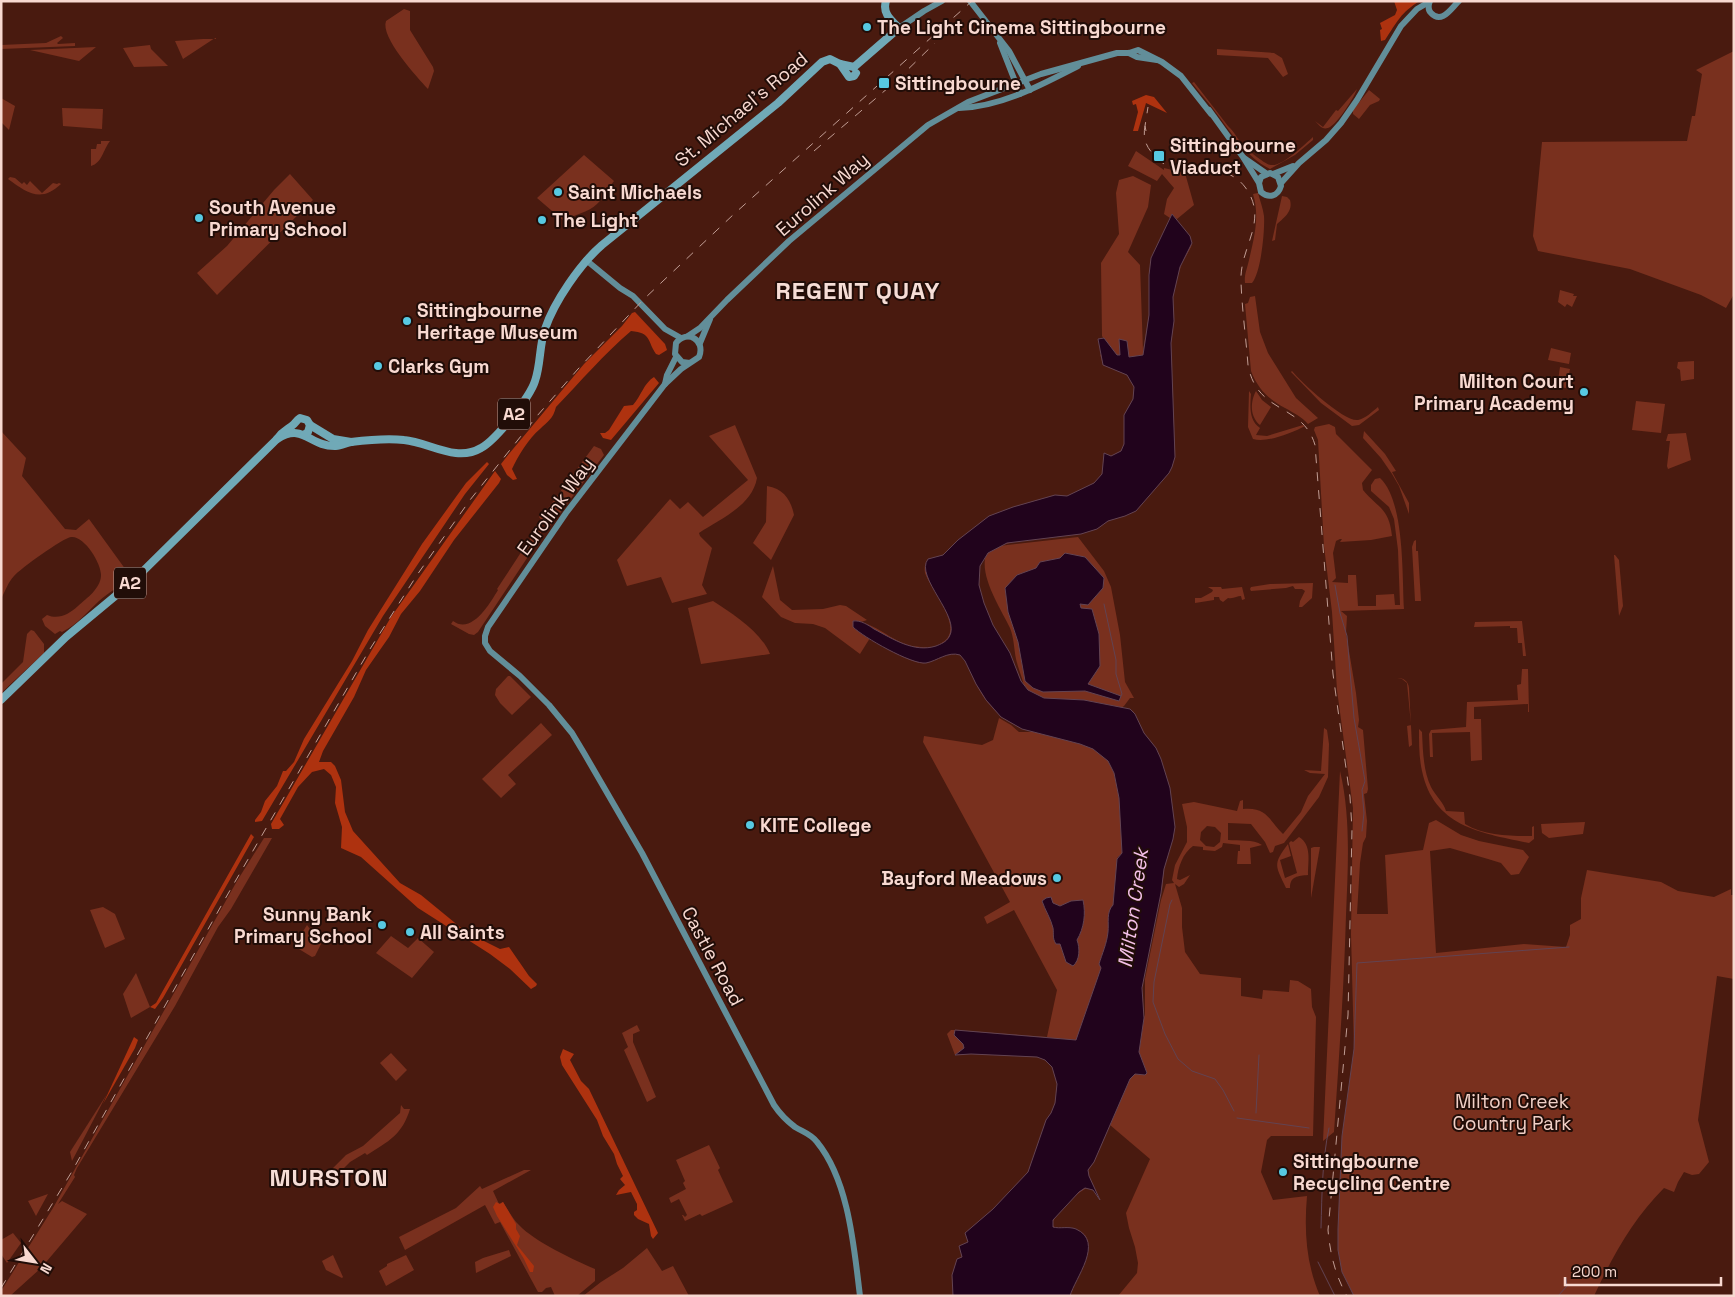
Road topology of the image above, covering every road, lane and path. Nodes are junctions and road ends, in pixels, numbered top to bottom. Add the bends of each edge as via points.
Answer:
1 (886, 1) edge
2 (942, 1) edge
3 (970, 1) edge
4 (1429, 1) edge
5 (1449, 1) edge
6 (1459, 1) edge
7 (1429, 10) junction
8 (1449, 10) junction
9 (1410, 16) junction
10 (892, 20) junction
11 (899, 28) junction
12 (887, 40) junction
13 (999, 40) junction
14 (1086, 62) junction
15 (1024, 80) junction
16 (1015, 83) junction
17 (1030, 90) junction
18 (1020, 94) junction
19 (958, 108) junction
20 (1243, 157) junction
21 (1299, 163) junction
22 (1270, 174) junction
23 (1259, 183) junction
24 (1281, 183) junction
25 (586, 260) junction
26 (714, 312) junction
27 (665, 329) junction
28 (684, 337) junction
29 (700, 343) junction
30 (674, 346) junction
31 (676, 357) junction
32 (690, 363) junction
33 (665, 384) junction
34 (310, 425) junction
35 (298, 431) junction
36 (354, 442) junction
37 (490, 651) joint
38 (1, 700) edge
39 (860, 1296) edge

1 - 10 main road via 885,12
2 - 11 main road
3 - 13 main road
4 - 7 main road
4 - 9 main road
5 - 8 main road
6 - 8 main road
7 - 8 main road via 1440,17
7 - 9 main road
9 - 21 main road via 1341,123
10 - 11 main road
10 - 12 main road
11 - 12 main road, St. Michael's Road / A2
12 - 25 main road, St. Michael's Road / A2 via 853,69 830,60 822,62 778,103
13 - 15 main road via 1009,51
13 - 16 main road
14 - 15 main road, Eurolink Way
14 - 17 main road, Eurolink Way
14 - 20 main road via 1117,53 1157,60 1180,76 1196,94
15 - 16 main road, Eurolink Way
15 - 17 main road
16 - 18 main road
16 - 19 main road, Eurolink Way
17 - 18 main road, Eurolink Way
18 - 19 main road, Eurolink Way via 985,105
19 - 26 main road, Eurolink Way via 906,142 790,241
20 - 22 main road
20 - 23 main road
21 - 22 main road
21 - 24 main road
22 - 23 main road via 1261,177
22 - 24 main road via 1278,177
23 - 24 main road via 1261,192 1270,196 1278,193
25 - 27 main road via 633,296
25 - 36 main road, St. Michael's Road / A2 via 552,311 543,336 540,364 529,394 481,448 450,453 404,440
26 - 28 main road, Eurolink Way via 700,328
26 - 29 main road, Eurolink Way
27 - 28 main road
27 - 30 main road
28 - 29 main road via 695,338
28 - 30 main road
29 - 32 main road via 699,357
30 - 31 main road
31 - 32 main road
31 - 33 main road, Eurolink Way
32 - 33 main road, Eurolink Way
33 - 37 main road, Eurolink Way via 566,513 488,627 485,643
34 - 35 main road, A2 via 310,430
34 - 35 main road via 302,418 296,420
34 - 36 main road, St. Michael's Road / A2 via 333,439
35 - 36 main road, St. Michael's Road / A2 via 321,444 338,446
35 - 38 main road, A2 via 282,431 131,582 66,637
37 - 39 main road, Castle Road via 525,681 572,733 642,854 774,1106 786,1120 817,1141 829,1161 840,1184 846,1210

